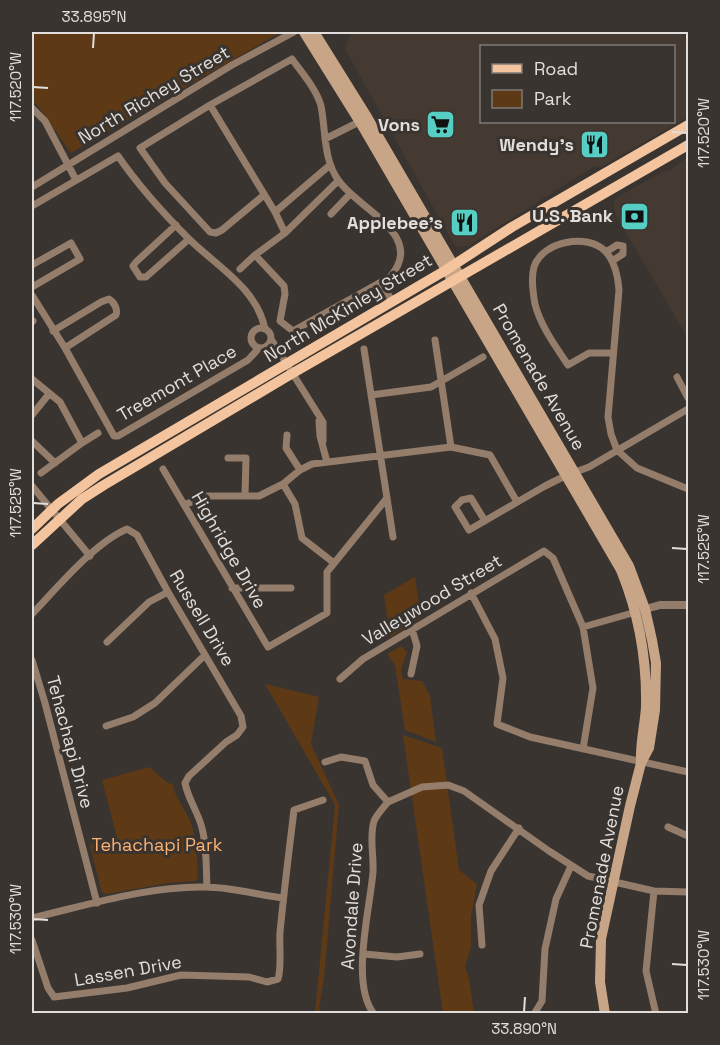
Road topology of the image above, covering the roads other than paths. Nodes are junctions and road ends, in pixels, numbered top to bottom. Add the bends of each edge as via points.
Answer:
1 (294, 32) edge
2 (304, 32) edge
3 (314, 32) edge
4 (210, 105) junction
5 (32, 108) edge
6 (363, 119) junction
7 (688, 125) edge
8 (325, 139) junction
9 (688, 145) edge
10 (68, 164) junction
11 (330, 165) junction
12 (76, 180) junction
13 (338, 181) junction
14 (32, 187) edge
15 (350, 194) junction
16 (264, 195) junction
17 (32, 206) edge
18 (274, 212) junction
19 (331, 214) dead end
20 (177, 225) junction
21 (285, 233) junction
22 (189, 239) junction
23 (606, 252) junction
24 (255, 255) junction
25 (612, 261) junction
26 (32, 265) edge
27 (449, 267) junction
28 (240, 269) dead end
29 (457, 279) junction
30 (381, 282) junction
31 (32, 287) edge
32 (32, 295) edge
33 (392, 301) junction
34 (265, 329) junction
35 (53, 331) junction
36 (271, 339) junction
37 (435, 340) dead end
38 (65, 348) junction
39 (259, 348) junction
40 (364, 349) dead end
41 (613, 353) junction
42 (483, 357) dead end
43 (290, 368) junction
44 (677, 377) dead end
45 (32, 379) edge
46 (441, 382) junction
47 (49, 394) junction
48 (371, 395) junction
49 (688, 398) edge
50 (688, 408) edge
51 (32, 415) edge
52 (98, 433) dead end
53 (286, 435) dead end
54 (32, 441) edge
55 (82, 443) junction
56 (451, 447) junction
57 (617, 450) junction
58 (380, 457) junction
59 (228, 458) dead end
60 (327, 462) junction
61 (55, 463) junction
62 (163, 469) dead end
63 (300, 471) junction
64 (40, 473) dead end
65 (571, 474) junction
66 (283, 484) junction
67 (32, 486) edge
68 (688, 489) edge
69 (245, 496) junction
70 (387, 498) junction
71 (517, 502) junction
72 (184, 504) junction
73 (55, 515) junction
74 (485, 521) junction
75 (32, 529) edge
76 (393, 537) dead end
77 (32, 545) edge
78 (90, 556) junction
79 (334, 563) junction
80 (232, 588) junction
81 (291, 588) dead end
82 (168, 592) junction
83 (471, 593) junction
84 (688, 604) edge
85 (641, 610) junction
86 (32, 614) edge
87 (583, 627) junction
88 (412, 629) junction
89 (107, 642) dead end
90 (205, 655) junction
91 (32, 660) edge
92 (411, 674) dead end
93 (340, 679) dead end
94 (106, 726) dead end
95 (583, 749) junction
96 (326, 762) dead end
97 (641, 763) junction
98 (688, 772) edge
99 (323, 800) dead end
100 (388, 802) junction
101 (668, 827) dead end
102 (519, 828) junction
103 (688, 836) edge
104 (572, 866) junction
105 (613, 883) junction
106 (207, 887) junction
107 (654, 891) junction
108 (688, 892) edge
109 (283, 898) junction
110 (97, 903) junction
111 (32, 918) edge
112 (32, 940) edge
113 (482, 945) dead end
114 (364, 954) junction
115 (420, 954) dead end
116 (374, 1014) edge
117 (534, 1014) edge
118 (604, 1014) edge
119 (656, 1014) edge

1 - 10 street, North Richey Street via 232,64
2 - 6 main road, Promenade Avenue
3 - 6 main road, Promenade Avenue
4 - 8 street via 292,59 320,104
4 - 16 street
4 - 16 street via 140,148 165,183 210,232 222,230
5 - 10 street via 45,121
6 - 8 street
6 - 27 main road, Promenade Avenue
7 - 27 main road, North McKinley Street
8 - 11 street
9 - 29 main road, North McKinley Street
10 - 12 street
10 - 14 street, North Richey Street
11 - 13 street
11 - 18 street
12 - 17 street
12 - 20 street via 118,156
13 - 15 street
13 - 21 street
15 - 19 street
15 - 30 street via 373,211 398,241 398,265
16 - 18 street
18 - 21 street
20 - 22 street
20 - 22 street via 133,266 140,277 146,277
21 - 24 street
22 - 34 street via 224,267 249,295
23 - 25 street
23 - 25 street via 617,244 623,246 623,254
23 - 41 street via 578,242 566,241 556,246 539,258 534,267 534,291 540,316 568,365 589,353
24 - 28 street
24 - 30 street via 284,286 280,321 292,331
25 - 41 street via 619,290
26 - 31 street via 71,243 80,259
27 - 29 main road, Promenade Avenue
27 - 33 main road, North McKinley Street
29 - 43 main road, North McKinley Street
29 - 65 main road, Promenade Avenue
30 - 33 street
32 - 35 street
33 - 43 main road, North McKinley Street
34 - 36 street
34 - 39 street via 252,335 253,344
35 - 38 street
35 - 38 street via 101,302 112,301 116,315
36 - 39 street
36 - 43 street
37 - 46 street
38 - 39 street, Treemont Place via 114,436 118,436 248,360
40 - 48 street
41 - 57 street via 608,417
42 - 46 street
43 - 60 street via 323,422
43 - 73 main road, North McKinley Street
44 - 49 street
45 - 47 street
46 - 48 street via 431,387
46 - 56 street
47 - 51 street
47 - 55 street via 60,402
48 - 58 street
50 - 57 street
52 - 55 street
53 - 63 street via 286,448
54 - 61 street
55 - 61 street
56 - 58 street
56 - 71 street via 490,456
57 - 65 street
57 - 68 street via 637,468
58 - 60 street
58 - 70 street
59 - 69 street via 246,458
60 - 63 street
61 - 64 street
62 - 72 street, Highridge Drive
63 - 66 street
65 - 71 street
65 - 85 main road, Promenade Avenue via 629,566
66 - 69 street via 259,496
66 - 79 street via 294,504 302,538
67 - 73 street
69 - 72 street via 206,496
70 - 76 street
70 - 79 street
71 - 74 street
72 - 80 street, Highridge Drive
73 - 75 main road, North McKinley Street
73 - 77 main road, North McKinley Street
73 - 78 street
74 - 74 street via 469,531 455,507 471,498
78 - 82 street, Russell Drive via 127,529 137,536
78 - 86 street
79 - 80 street, Highridge Drive via 327,572 327,613 268,647
80 - 81 street
82 - 89 street via 149,602
82 - 90 street, Russell Drive
83 - 87 street, Valleywood Street via 544,551 553,558
83 - 88 street, Valleywood Street
83 - 95 street via 495,639 503,678 497,724 530,737
84 - 85 street
85 - 87 street
85 - 97 main road, Promenade Avenue via 646,664
87 - 95 street via 593,688
88 - 92 street via 417,646
88 - 93 street, Valleywood Street via 363,658
90 - 94 street via 155,703 133,717
90 - 106 street, Russell Drive via 241,716 243,727 185,783 203,829
91 - 110 street, Tehachapi Drive
95 - 97 street
96 - 100 street via 341,757 366,761 373,785
97 - 98 street
97 - 105 main road, Promenade Avenue
99 - 109 street via 294,810
100 - 102 street via 422,787 448,785
100 - 114 street, Avondale Drive via 375,819 372,832 373,872
101 - 103 street
102 - 104 street
102 - 113 street via 491,871 479,904
104 - 105 street via 588,876
104 - 117 street via 556,899 545,949 542,1001
105 - 107 street
105 - 118 main road, Promenade Avenue via 600,954
106 - 109 street
106 - 110 street via 166,889
107 - 108 street
107 - 119 street via 646,971
109 - 112 street, Lassen Drive via 281,970 278,979 267,982 181,975 127,988 54,997
110 - 111 street
114 - 115 street
114 - 116 street, Avondale Drive via 362,980 366,1004

